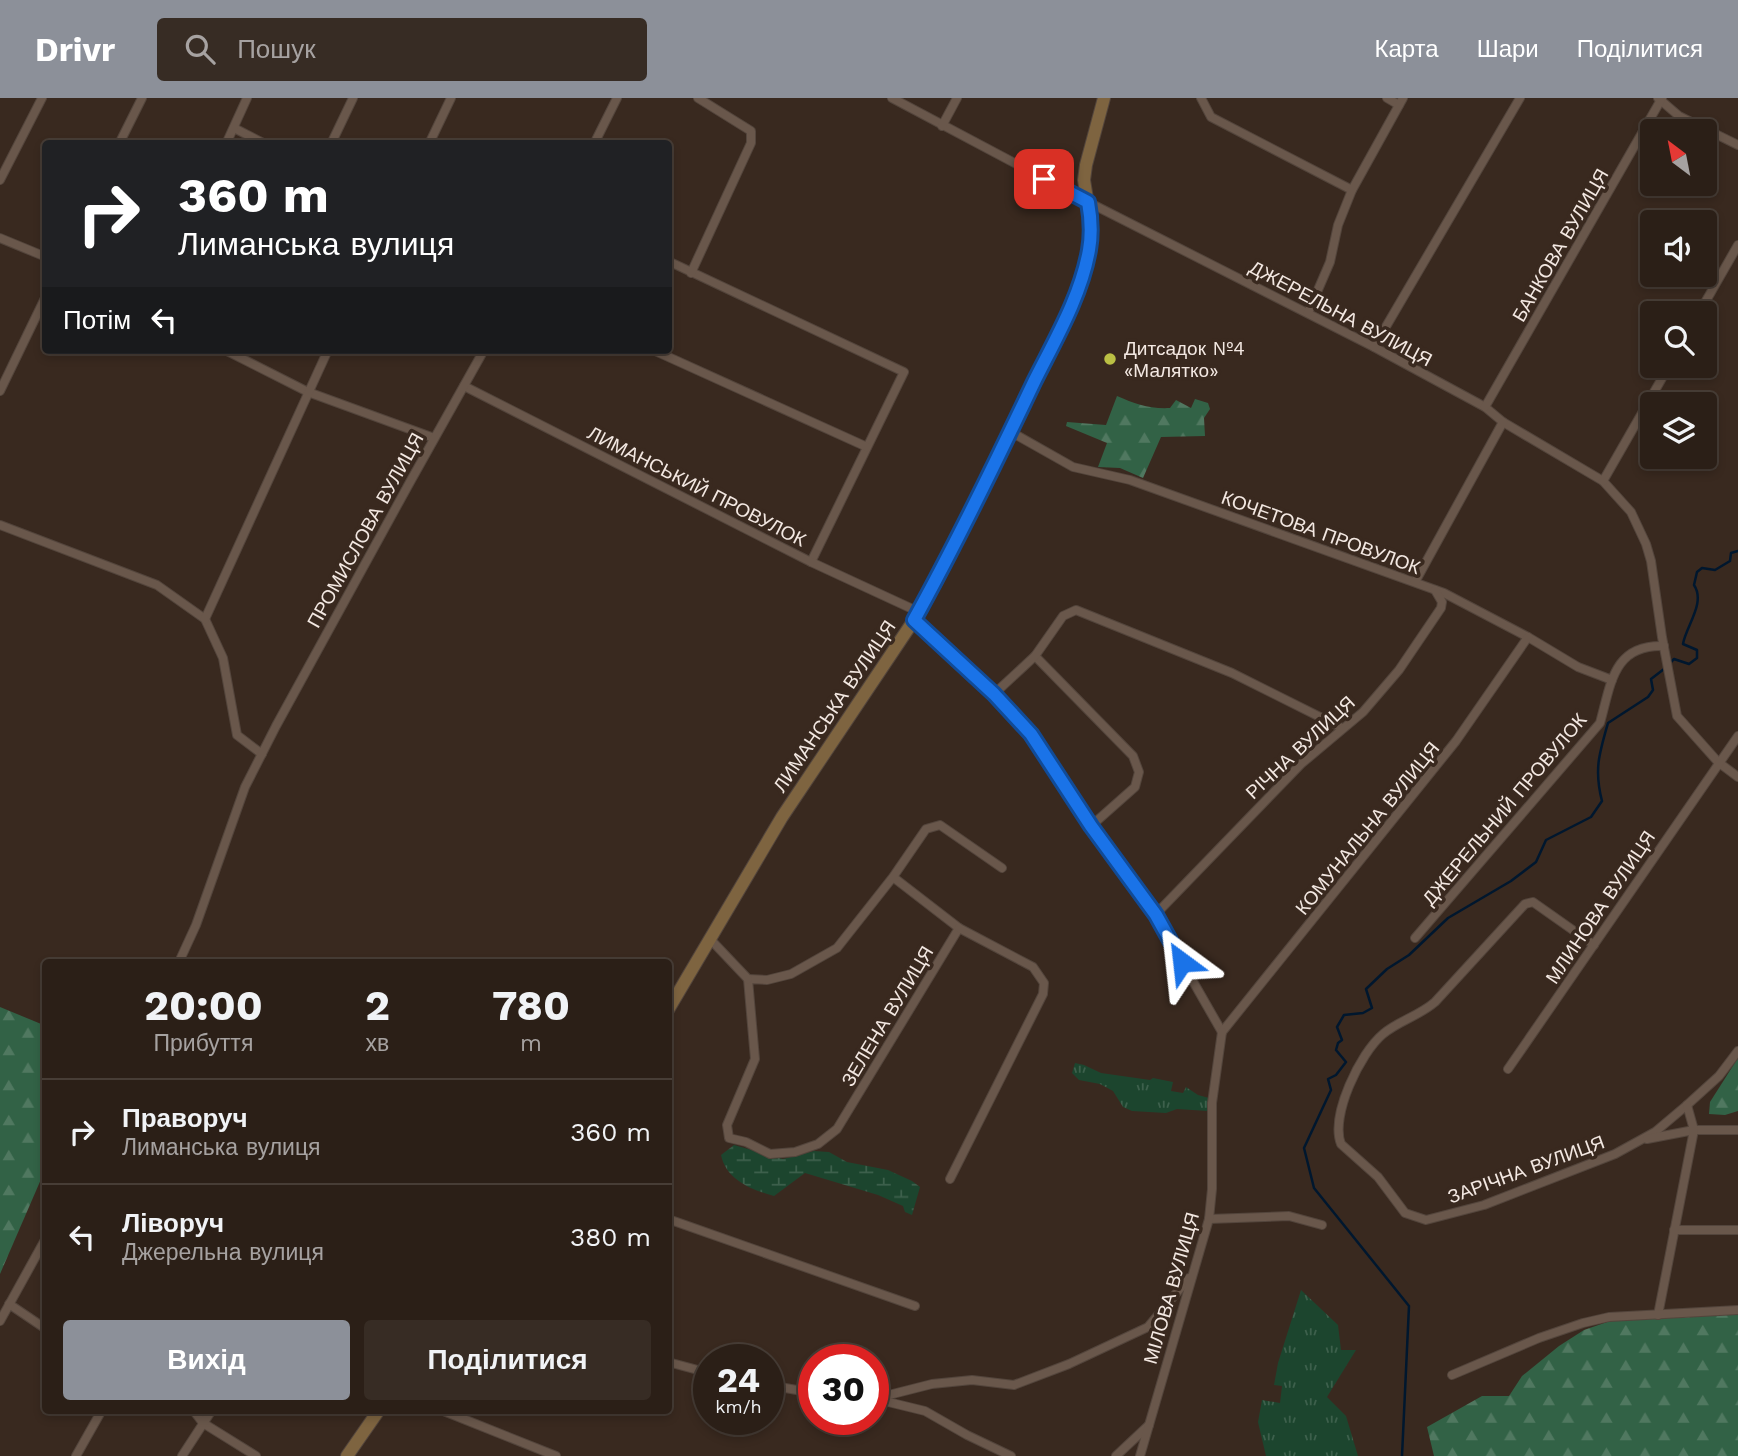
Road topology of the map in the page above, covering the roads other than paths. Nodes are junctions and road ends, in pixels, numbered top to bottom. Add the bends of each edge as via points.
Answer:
1 (42, 98) edge
2 (142, 98) edge
3 (247, 98) edge
4 (353, 98) edge
5 (452, 98) edge
6 (617, 98) edge
7 (698, 98) edge
8 (892, 98) edge
9 (957, 98) edge
10 (1104, 98) edge
11 (1201, 98) edge
12 (1387, 98) edge
13 (1520, 98) edge
14 (1660, 99) edge
15 (1401, 101) edge
16 (942, 126) junction
17 (234, 128) junction
18 (122, 140) edge
19 (228, 140) edge
20 (257, 140) edge
21 (333, 140) edge
22 (431, 140) edge
23 (596, 140) edge
24 (1738, 145) edge
25 (0, 180) edge
26 (1352, 191) junction
27 (1088, 202) junction
28 (0, 238) edge
29 (1738, 245) edge
30 (42, 255) edge
31 (672, 263) edge
32 (691, 273) junction
33 (1706, 301) edge
34 (42, 304) edge
35 (1308, 313) junction
36 (1374, 347) junction
37 (234, 354) edge
38 (326, 354) edge
39 (482, 354) edge
40 (662, 354) edge
41 (1662, 378) edge
42 (464, 386) junction
43 (0, 391) edge
44 (307, 392) junction
45 (1485, 407) junction
46 (1503, 422) junction
47 (1011, 432) junction
48 (434, 438) junction
49 (867, 447) junction
50 (1603, 481) junction
51 (0, 525) edge
52 (811, 562) junction
53 (1415, 582) junction
54 (1435, 589) junction
55 (917, 616) junction
56 (205, 619) junction
57 (1528, 637) junction
58 (1664, 649) junction
59 (1035, 656) junction
60 (1612, 680) junction
61 (994, 694) junction
62 (1342, 728) junction
63 (1738, 736) edge
64 (261, 754) junction
65 (1718, 762) junction
66 (1738, 777) edge
67 (1091, 826) junction
68 (1002, 868) dead end
69 (892, 877) junction
70 (1156, 915) junction
71 (959, 928) junction
72 (1415, 938) dead end
73 (711, 940) junction
74 (1594, 945) junction
75 (180, 959) edge
76 (748, 979) junction
77 (672, 1003) edge
78 (1222, 1032) junction
79 (1738, 1051) edge
80 (1508, 1069) dead end
81 (1687, 1105) junction
82 (1694, 1130) junction
83 (1738, 1130) edge
84 (1638, 1141) junction
85 (950, 1179) dead end
86 (1209, 1219) junction
87 (672, 1220) edge
88 (1322, 1225) dead end
89 (1674, 1230) junction
90 (1738, 1230) edge
91 (42, 1245) edge
92 (1191, 1276) junction
93 (9, 1304) junction
94 (915, 1306) dead end
95 (1738, 1310) edge
96 (1658, 1315) junction
97 (0, 1321) edge
98 (42, 1326) edge
99 (672, 1363) edge
100 (693, 1369) edge
101 (1452, 1375) dead end
102 (889, 1395) edge
103 (889, 1402) edge
104 (100, 1414) edge
105 (196, 1414) edge
106 (209, 1414) edge
107 (376, 1414) edge
108 (452, 1414) edge
109 (202, 1423) junction
110 (1149, 1425) junction
111 (76, 1456) edge
112 (182, 1456) edge
113 (256, 1456) edge
114 (347, 1456) edge
115 (556, 1456) edge
116 (1011, 1456) edge
117 (1116, 1456) edge
118 (1140, 1456) edge

1 - 25 street
2 - 18 street
3 - 17 street
4 - 21 street
5 - 22 street
6 - 23 street
7 - 32 street via 751,131 751,143
8 - 16 street, ДЖЕРЕЛЬНА ВУЛИЦЯ
9 - 16 street
10 - 27 street, ЛИМАНСЬКА ВУЛИЦЯ via 1086,164
11 - 26 street via 1211,117
12 - 15 street
13 - 36 street
14 - 24 street via 1678,116
14 - 45 street, БАНКОВА ВУЛИЦЯ
15 - 26 street
16 - 27 street, ДЖЕРЕЛЬНА ВУЛИЦЯ
17 - 19 street
17 - 20 street
26 - 35 street
27 - 35 street, ДЖЕРЕЛЬНА ВУЛИЦЯ
27 - 47 street, ЛИМАНСЬКА ВУЛИЦЯ via 1090,236 1084,270
28 - 30 street
29 - 33 street
31 - 32 street
32 - 49 street via 904,372
34 - 43 street
35 - 36 street, ДЖЕРЕЛЬНА ВУЛИЦЯ
36 - 45 street, ДЖЕРЕЛЬНА ВУЛИЦЯ
37 - 44 street
38 - 44 street
39 - 42 street, ПРОМИСЛОВА ВУЛИЦЯ
40 - 49 street
41 - 50 street
42 - 48 street, ПРОМИСЛОВА ВУЛИЦЯ
42 - 52 street, ЛИМАНСЬКИЙ ПРОВУЛОК
44 - 48 street
44 - 56 street
45 - 46 street, ДЖЕРЕЛЬНА ВУЛИЦЯ
46 - 50 street, ДЖЕРЕЛЬНА ВУЛИЦЯ
46 - 53 street
47 - 53 street, КОЧЕТОВА ПРОВУЛОК via 1073,467 1130,480
47 - 55 street, ЛИМАНСЬКА ВУЛИЦЯ
48 - 64 street, ПРОМИСЛОВА ВУЛИЦЯ
49 - 52 street
50 - 58 street, ДЖЕРЕЛЬНА ВУЛИЦЯ via 1631,512 1646,544
51 - 56 street via 157,585
52 - 55 street, ЛИМАНСЬКИЙ ПРОВУЛОК
53 - 54 street, КОЧЕТОВА ПРОВУЛОК
54 - 57 street, КОЧЕТОВА ПРОВУЛОК
54 - 62 street, РІЧНА ВУЛИЦЯ via 1441,608 1399,670 1363,712
55 - 61 street, ЛИМАНСЬКИЙ ПРОВУЛОК
55 - 73 street, ЛИМАНСЬКА ВУЛИЦЯ via 782,817
56 - 64 street via 223,658 237,735
57 - 60 street, КОЧЕТОВА ПРОВУЛОК via 1578,667
57 - 78 street, КОМУНАЛЬНА ВУЛИЦЯ via 1456,741
58 - 60 street, ДЖЕРЕЛЬНИЙ ПРОВУЛОК via 1636,648
58 - 65 street, ДЖЕРЕЛЬНА ВУЛИЦЯ via 1677,716
59 - 61 street
59 - 62 street via 1063,616 1076,610 1232,673
59 - 67 street via 1133,756 1139,772 1135,787
60 - 72 street, ДЖЕРЕЛЬНИЙ ПРОВУЛОК via 1600,723
61 - 67 street, ЛИМАНСЬКИЙ ПРОВУЛОК via 1031,734
62 - 70 street, РІЧНА ВУЛИЦЯ via 1301,764
63 - 65 street, МЛИНОВА ВУЛИЦЯ
64 - 75 street, ПРОМИСЛОВА ВУЛИЦЯ
65 - 66 street
65 - 74 street, МЛИНОВА ВУЛИЦЯ
67 - 70 street, ЛИМАНСЬКИЙ ПРОВУЛОК
68 - 69 street via 940,825 932,825
69 - 71 street
69 - 76 street via 837,948 791,974
70 - 78 street, ЛИМАНСЬКИЙ ПРОВУЛОК
71 - 76 street, ЗЕЛЕНА ВУЛИЦЯ via 837,1129 818,1144 795,1152 770,1154 729,1138 727,1125 755,1059
71 - 85 street via 1033,967 1044,983 1043,994
73 - 76 street
73 - 77 street, ЛИМАНСЬКА ВУЛИЦЯ
74 - 80 street, МЛИНОВА ВУЛИЦЯ
74 - 84 street, ЗАРІЧНА ВУЛИЦЯ via 1533,902 1525,904 1435,1002 1383,1034 1365,1056 1342,1103 1338,1136 1405,1213 1426,1220 1484,1205
78 - 86 street, МІЛОВА ВУЛИЦЯ via 1212,1103
79 - 81 street, ЗАРІЧНА ВУЛИЦЯ
81 - 82 street
81 - 84 street, ЗАРІЧНА ВУЛИЦЯ
82 - 83 street
82 - 84 street
82 - 89 street
86 - 88 street via 1289,1216
86 - 92 street, МІЛОВА ВУЛИЦЯ
87 - 94 street
89 - 90 street
89 - 96 street
91 - 93 street
92 - 102 street via 1148,1327 1069,1364 1014,1385 972,1380
92 - 110 street, МІЛОВА ВУЛИЦЯ
93 - 97 street
93 - 98 street
95 - 96 street
96 - 101 street via 1583,1323
99 - 100 street
103 - 116 street via 925,1411
104 - 111 street
105 - 109 street
106 - 109 street
107 - 114 street
108 - 115 street
109 - 112 street
109 - 113 street
110 - 117 street
110 - 118 street, МІЛОВА ВУЛИЦЯ

